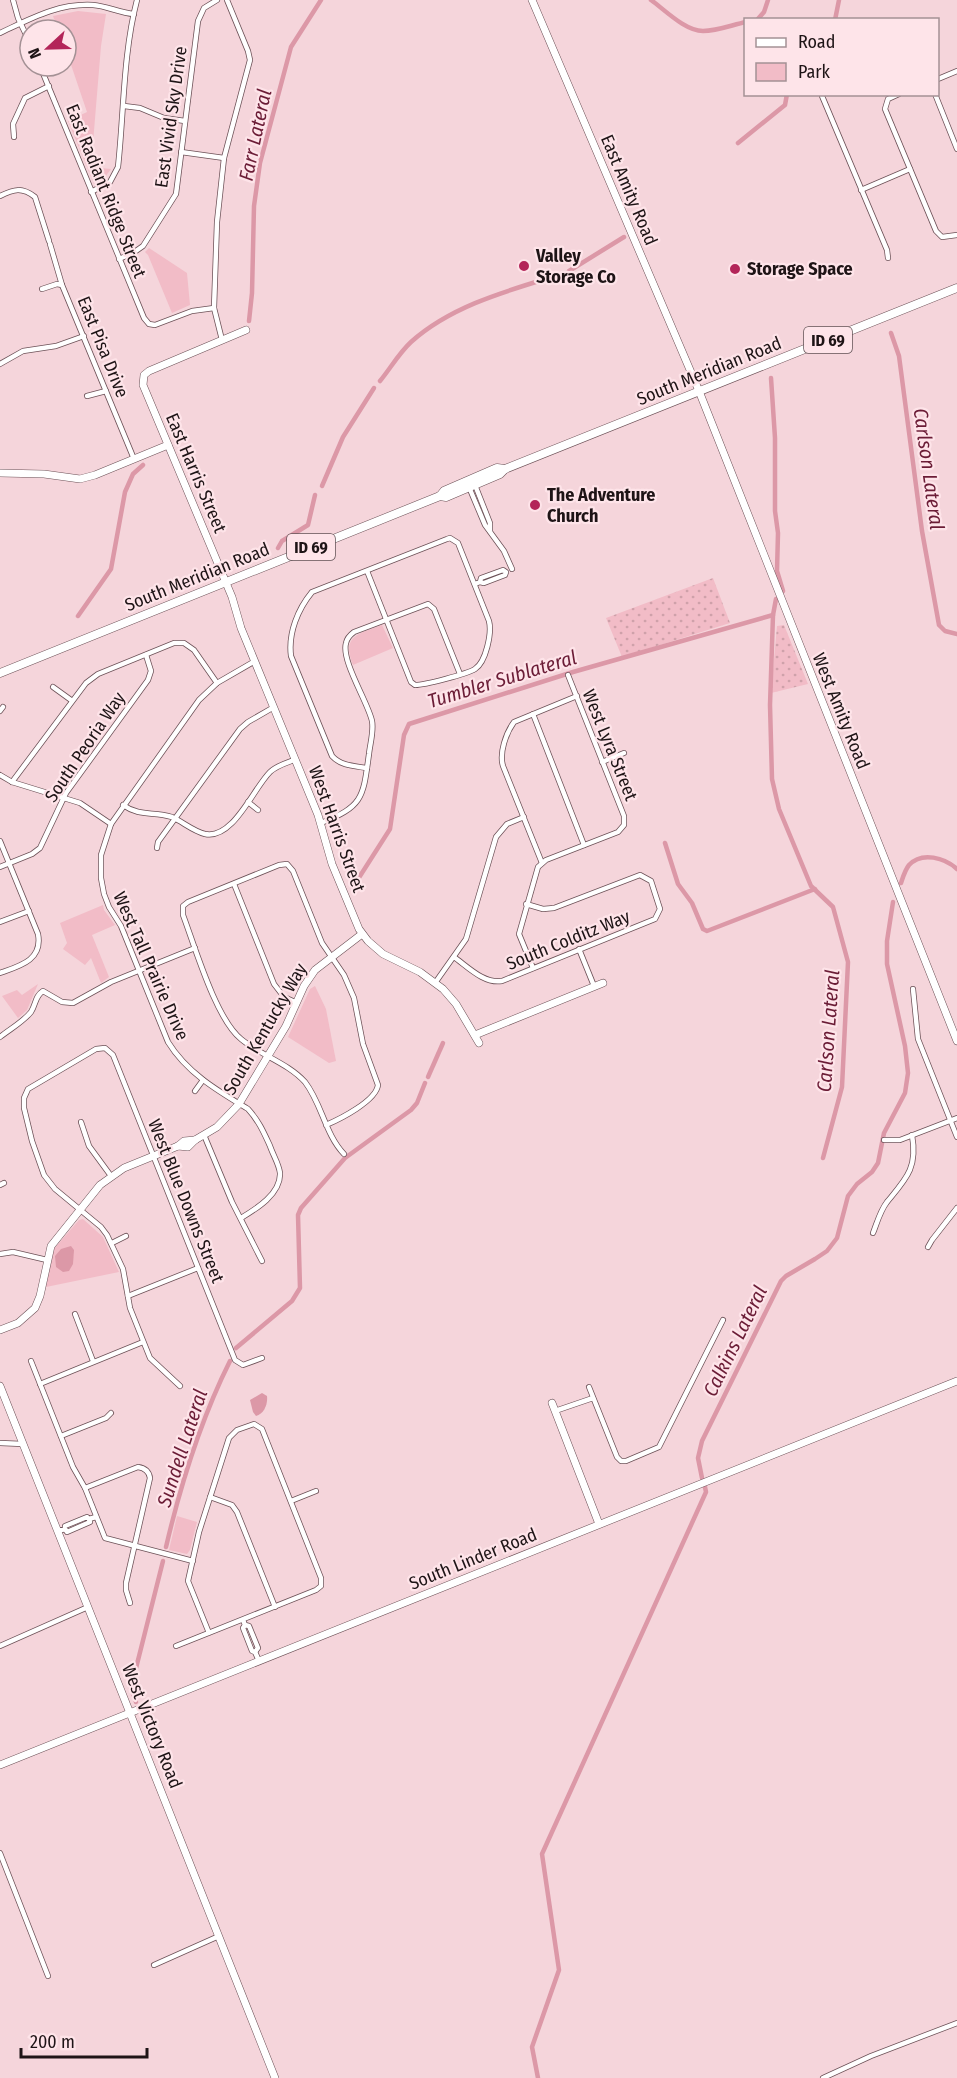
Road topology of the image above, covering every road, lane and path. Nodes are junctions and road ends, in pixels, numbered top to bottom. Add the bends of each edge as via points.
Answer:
1 (14, 0) edge
2 (137, 0) edge
3 (217, 0) edge
4 (227, 0) edge
5 (532, 0) edge
6 (72, 2) edge
7 (134, 14) junction
8 (19, 18) edge
9 (32, 18) edge
10 (18, 24) edge
11 (0, 33) edge
12 (957, 71) edge
13 (45, 78) edge
14 (939, 79) edge
15 (49, 86) junction
16 (822, 96) dead end
17 (896, 96) edge
18 (935, 96) edge
19 (124, 106) junction
20 (185, 121) junction
21 (957, 125) edge
22 (949, 129) junction
23 (14, 137) dead end
24 (957, 149) edge
25 (181, 152) junction
26 (224, 158) junction
27 (910, 169) junction
28 (861, 190) junction
29 (91, 192) junction
30 (0, 196) edge
31 (957, 235) edge
32 (888, 258) dead end
33 (119, 259) junction
34 (62, 285) junction
35 (957, 288) edge
36 (42, 289) dead end
37 (214, 308) junction
38 (246, 330) dead end
39 (84, 336) junction
40 (222, 340) junction
41 (0, 364) edge
42 (106, 391) junction
43 (699, 391) junction
44 (87, 396) dead end
45 (168, 445) junction
46 (135, 459) junction
47 (0, 473) edge
48 (471, 484) junction
49 (519, 567) dead end
50 (367, 571) junction
51 (509, 571) junction
52 (226, 582) junction
53 (477, 583) junction
54 (386, 619) junction
55 (146, 655) junction
56 (255, 661) junction
57 (0, 673) edge
58 (460, 674) junction
59 (568, 675) dead end
60 (217, 682) junction
61 (53, 687) dead end
62 (577, 696) junction
63 (71, 700) junction
64 (274, 707) junction
65 (533, 714) junction
66 (624, 753) dead end
67 (294, 760) junction
68 (602, 762) junction
69 (367, 768) junction
70 (0, 775) edge
71 (12, 782) junction
72 (64, 797) junction
73 (248, 802) junction
74 (123, 805) junction
75 (258, 810) dead end
76 (524, 818) junction
77 (175, 819) junction
78 (321, 823) junction
79 (111, 824) junction
80 (0, 841) edge
81 (584, 845) junction
82 (157, 848) dead end
83 (10, 863) junction
84 (542, 863) junction
85 (0, 867) edge
86 (234, 884) junction
87 (526, 904) junction
88 (29, 911) junction
89 (0, 922) edge
90 (362, 933) junction
91 (195, 948) junction
92 (579, 950) junction
93 (330, 957) junction
94 (454, 957) junction
95 (533, 968) junction
96 (139, 971) junction
97 (0, 973) edge
98 (435, 983) junction
99 (603, 983) dead end
100 (594, 986) junction
101 (913, 990) dead end
102 (297, 1003) junction
103 (475, 1035) junction
104 (0, 1037) edge
105 (957, 1041) edge
106 (479, 1043) dead end
107 (268, 1056) junction
108 (203, 1080) junction
109 (195, 1091) dead end
110 (239, 1104) junction
111 (957, 1118) edge
112 (951, 1120) junction
113 (81, 1122) dead end
114 (326, 1125) junction
115 (204, 1135) junction
116 (912, 1136) junction
117 (957, 1137) edge
118 (884, 1140) dead end
119 (344, 1154) dead end
120 (154, 1156) junction
121 (111, 1176) junction
122 (957, 1208) edge
123 (80, 1210) junction
124 (241, 1218) junction
125 (873, 1233) dead end
126 (126, 1236) dead end
127 (932, 1240) junction
128 (112, 1243) junction
129 (939, 1243) dead end
130 (928, 1248) dead end
131 (0, 1254) edge
132 (47, 1260) junction
133 (262, 1261) dead end
134 (198, 1268) junction
135 (128, 1296) junction
136 (75, 1314) dead end
137 (723, 1320) dead end
138 (0, 1330) edge
139 (143, 1342) junction
140 (262, 1359) dead end
141 (31, 1361) dead end
142 (93, 1361) junction
143 (957, 1381) edge
144 (40, 1384) junction
145 (0, 1386) edge
146 (180, 1386) dead end
147 (589, 1388) dead end
148 (592, 1398) junction
149 (552, 1403) dead end
150 (555, 1411) junction
151 (111, 1413) dead end
152 (61, 1436) junction
153 (0, 1443) edge
154 (23, 1444) junction
155 (84, 1488) junction
156 (316, 1491) dead end
157 (210, 1497) junction
158 (291, 1501) junction
159 (96, 1517) junction
160 (599, 1524) junction
161 (61, 1530) junction
162 (134, 1546) junction
163 (192, 1561) junction
164 (130, 1603) dead end
165 (88, 1607) junction
166 (275, 1607) junction
167 (243, 1620) junction
168 (208, 1633) junction
169 (0, 1646) edge
170 (176, 1646) dead end
171 (259, 1661) junction
172 (130, 1713) junction
173 (0, 1765) edge
174 (0, 1852) edge
175 (219, 1936) junction
176 (154, 1965) dead end
177 (48, 1976) dead end
178 (957, 2023) edge
179 (275, 2078) edge
180 (823, 2078) edge

1 - 8 street
2 - 7 street
3 - 20 street, East Vivid Sky Drive via 204,8 198,21
4 - 26 street via 250,60
5 - 43 street, East Amity Road
6 - 7 street
6 - 9 street
7 - 19 street
10 - 11 street
12 - 14 street
13 - 15 street, East Radiant Ridge Street
15 - 23 street via 25,98 13,124
15 - 29 street, East Radiant Ridge Street
16 - 28 street
17 - 27 street via 886,102 885,109
18 - 22 street
19 - 20 street
19 - 29 street via 118,167 110,182
20 - 25 street, East Vivid Sky Drive
21 - 22 street
22 - 24 street
25 - 26 street
25 - 33 street, East Vivid Sky Drive via 176,194 165,213 141,248
26 - 37 street
27 - 28 street
27 - 31 street via 936,231 942,237
28 - 32 street
29 - 33 street, East Radiant Ridge Street
30 - 34 street, East Pisa Drive via 21,189 35,197
33 - 37 street, East Radiant Ridge Street via 149,324
34 - 36 street
34 - 39 street, East Pisa Drive
35 - 43 main road, South Meridian Road / ID 69
37 - 40 street
38 - 40 street
39 - 41 street via 56,346 23,351
39 - 42 street, East Pisa Drive
40 - 45 street, East Harris Street via 144,375 143,385
42 - 44 street
42 - 46 street, East Pisa Drive
43 - 48 main road, South Meridian Road / ID 69
43 - 105 street, West Amity Road
45 - 46 street
45 - 52 street, East Harris Street
46 - 47 street via 80,479
48 - 51 street via 490,531 504,551
48 - 52 main road, South Meridian Road / ID 69 via 444,490 441,496
49 - 51 street
50 - 53 street via 447,539 455,540
50 - 54 street
50 - 69 street via 312,592 291,631 289,644 332,756 342,764
51 - 53 street
52 - 56 street, West Harris Street
52 - 57 main road, South Meridian Road / ID 69
53 - 58 street via 490,627 480,663
54 - 58 street via 415,685
54 - 58 street via 428,604 434,609
54 - 69 street via 354,632 346,641 346,655 372,720
55 - 60 street via 174,643 184,644 194,650
55 - 63 street via 98,674
55 - 72 street, South Peoria Way via 151,671 148,680
56 - 60 street
56 - 64 street, West Harris Street
59 - 62 street, West Lyra Street
60 - 74 street via 199,700
61 - 63 street
62 - 65 street
62 - 68 street, West Lyra Street
63 - 71 street
64 - 67 street, West Harris Street
64 - 77 street via 240,729
65 - 76 street via 514,722 501,761
65 - 81 street
66 - 68 street
67 - 73 street via 270,772
67 - 78 street, West Harris Street
68 - 81 street, West Lyra Street via 624,825 618,832
69 - 78 street via 364,790 356,804 344,814
70 - 71 street
71 - 72 street
72 - 79 street via 84,805
72 - 83 street, South Peoria Way via 40,848
73 - 75 street
73 - 77 street via 229,827 216,834 202,833
74 - 77 street via 136,813
74 - 79 street
76 - 84 street
76 - 94 street via 507,824 496,837 470,928
77 - 82 street
78 - 90 street, West Harris Street via 332,864
79 - 96 street, West Tall Prairie Drive via 101,855 102,887
80 - 83 street
81 - 84 street
83 - 85 street, South Peoria Way
83 - 88 street
84 - 87 street
86 - 91 street via 183,906
86 - 93 street via 286,864 293,870
86 - 102 street via 274,984 284,997
87 - 92 street, South Colditz Way via 554,908 636,875 651,881 660,905 655,919
87 - 95 street via 519,934
88 - 89 street
88 - 97 street via 38,934 38,950 28,962
90 - 93 street, South Kentucky Way
90 - 98 street, West Harris Street via 383,954
91 - 96 street
91 - 107 street via 225,1020 242,1040
92 - 95 street, South Colditz Way
92 - 100 street
93 - 102 street, South Kentucky Way via 309,977
93 - 114 street via 354,998 377,1090 346,1115
94 - 95 street, South Colditz Way via 495,982
94 - 98 street
96 - 104 street via 73,1003 62,1002 43,991 27,1016
96 - 108 street, West Tall Prairie Drive via 168,1042
98 - 103 street, West Harris Street via 456,1004
99 - 100 street
100 - 103 street
101 - 112 street via 918,1039
102 - 107 street, South Kentucky Way
103 - 106 street, West Harris Street
107 - 110 street, South Kentucky Way
107 - 114 street via 305,1083
108 - 109 street
108 - 110 street, West Tall Prairie Drive
110 - 115 street, South Kentucky Way via 218,1127
110 - 124 street, West Tall Prairie Drive via 262,1127 279,1169 274,1191
111 - 112 street
112 - 116 street
112 - 117 street
113 - 121 street via 89,1146
114 - 119 street
115 - 120 street, South Kentucky Way
115 - 124 street
116 - 118 street
116 - 125 street via 912,1166 905,1182 886,1203
120 - 121 street, South Kentucky Way
120 - 123 street, West Blue Downs Street via 113,1055 105,1048 96,1049 31,1086 24,1098 24,1108 44,1175
120 - 134 street, West Blue Downs Street
121 - 123 street, South Kentucky Way
122 - 127 street
123 - 128 street via 101,1227
123 - 132 street, South Kentucky Way via 51,1246
124 - 133 street
126 - 128 street
127 - 129 street
127 - 130 street
128 - 135 street
131 - 132 street via 13,1252
132 - 138 street, South Kentucky Way via 35,1308 26,1318
134 - 135 street
134 - 140 street, West Blue Downs Street via 235,1360 247,1365
135 - 139 street
136 - 142 street
137 - 148 street via 659,1447 621,1461
139 - 142 street
139 - 146 street via 152,1361
141 - 144 street
142 - 144 street
143 - 160 street, South Linder Road
144 - 152 street
145 - 154 street, West Victory Road
147 - 148 street
148 - 150 street
149 - 150 street
150 - 160 street
151 - 152 street via 106,1419
152 - 155 street
153 - 154 street
154 - 161 street, West Victory Road
155 - 159 street
155 - 162 street via 138,1467 147,1471 150,1478
156 - 158 street
157 - 158 street via 228,1438 252,1424 262,1429
157 - 163 street
157 - 166 street via 232,1505 237,1512
158 - 166 street via 321,1586
159 - 161 street via 67,1532
159 - 162 street via 105,1538
160 - 171 street, South Linder Road
161 - 165 street, West Victory Road
162 - 163 street
162 - 164 street via 126,1583
163 - 168 street via 189,1586
165 - 169 street
165 - 172 street, West Victory Road
166 - 167 street
167 - 168 street
167 - 171 street
168 - 170 street
171 - 172 street, South Linder Road
172 - 173 street, South Linder Road
172 - 175 street, West Victory Road
174 - 177 street
175 - 176 street
175 - 179 street, West Victory Road
178 - 180 street

